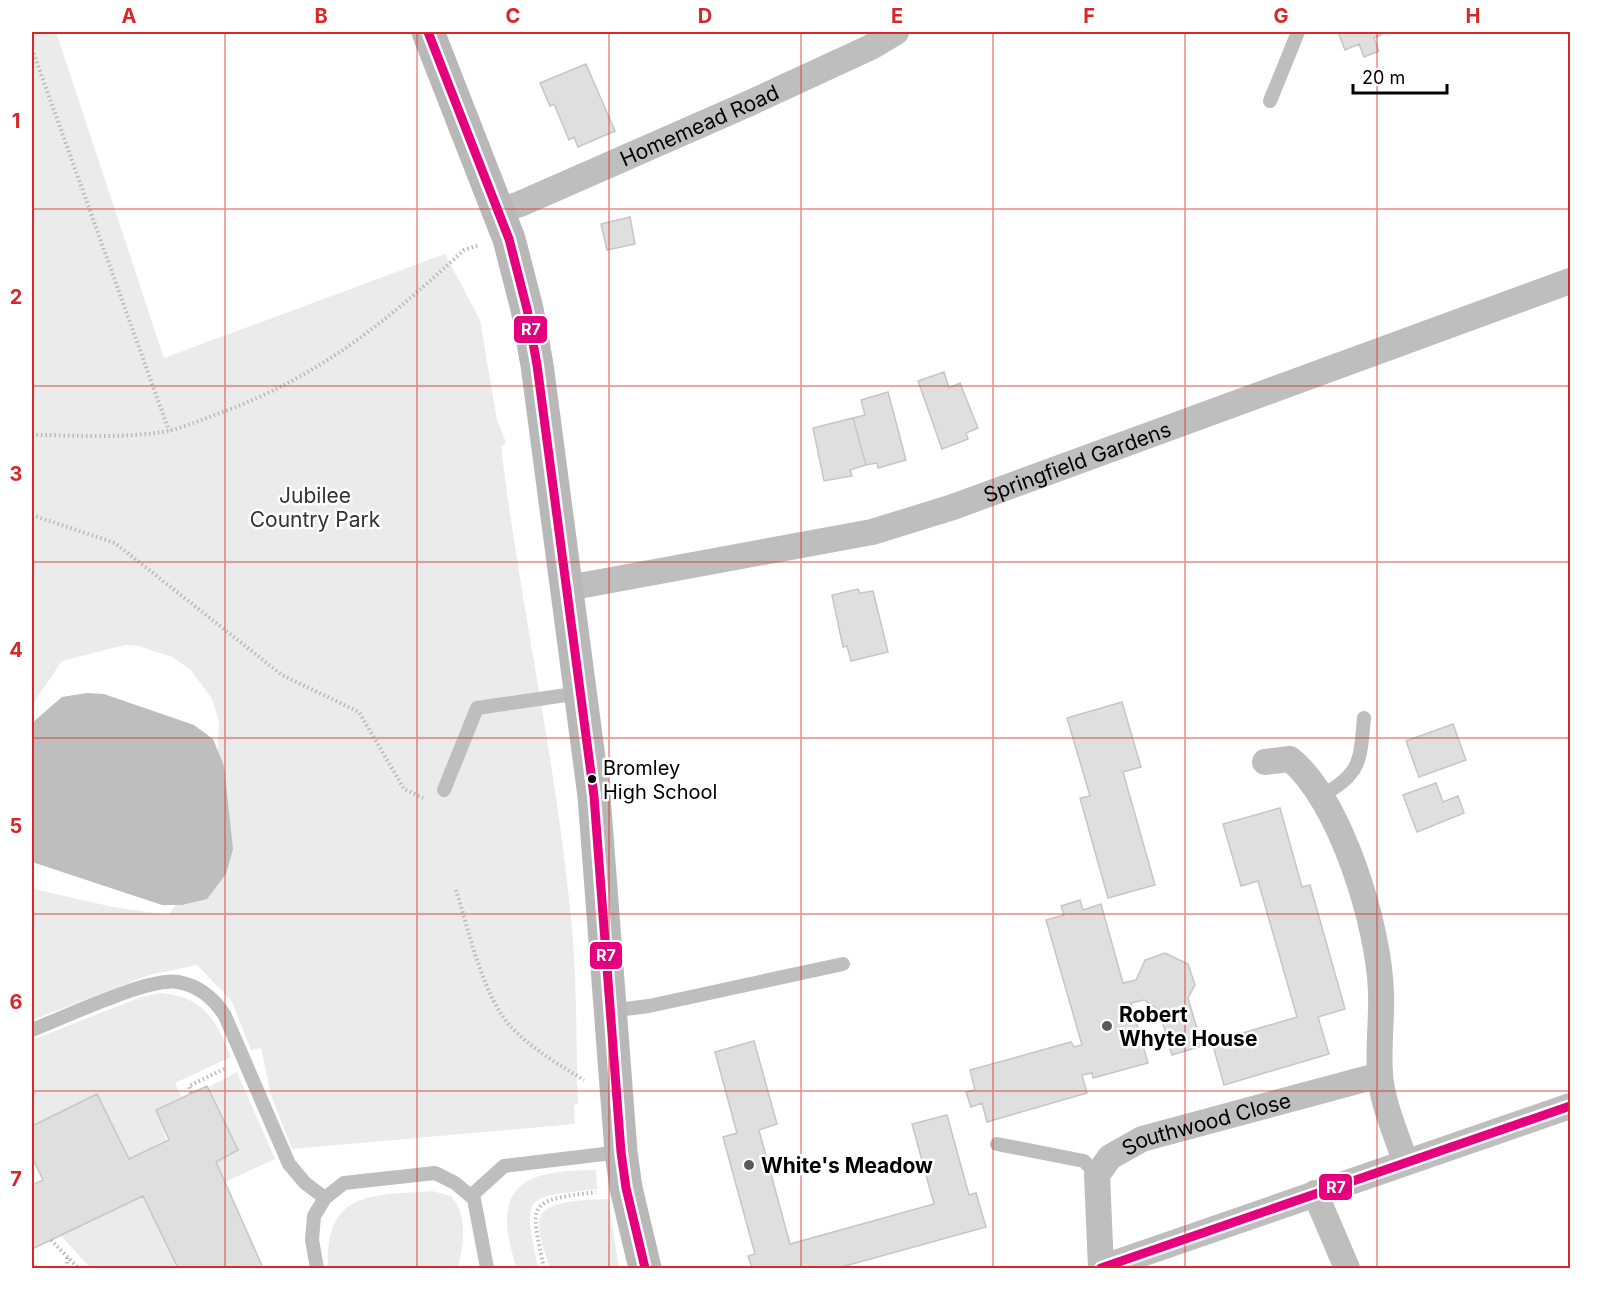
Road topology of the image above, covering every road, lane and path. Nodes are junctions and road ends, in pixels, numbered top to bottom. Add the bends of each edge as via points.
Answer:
1 (428, 32) edge
2 (896, 32) edge
3 (1298, 32) edge
4 (32, 49) edge
5 (1270, 101) dead end
6 (504, 225) junction
7 (1570, 281) edge
8 (168, 431) junction
9 (32, 435) edge
10 (32, 514) edge
11 (568, 588) junction
12 (581, 693) junction
13 (1364, 718) dead end
14 (1265, 762) dead end
15 (444, 790) dead end
16 (1321, 796) junction
17 (426, 800) dead end
18 (456, 890) dead end
19 (843, 964) dead end
20 (610, 1011) junction
21 (32, 1030) edge
22 (244, 1059) junction
23 (1380, 1075) junction
24 (191, 1093) dead end
25 (616, 1099) junction
26 (1570, 1106) edge
27 (997, 1144) dead end
28 (621, 1152) junction
29 (1406, 1161) junction
30 (1097, 1175) junction
31 (626, 1188) junction
32 (1315, 1193) junction
33 (471, 1196) junction
34 (325, 1198) junction
35 (51, 1240) dead end
36 (68, 1258) junction
37 (67, 1269) edge
38 (78, 1269) edge
39 (317, 1269) edge
40 (487, 1269) edge
41 (544, 1269) edge
42 (645, 1269) edge
43 (1101, 1269) edge
44 (1347, 1269) edge

1 - 6 street
2 - 6 street, Homemead Road via 750,103 520,204
3 - 5 lane
4 - 8 path
6 - 8 path via 464,250 378,327 334,358 242,405
6 - 11 street via 527,309 537,365
7 - 11 street, Springfield Gardens via 952,507 872,532
8 - 9 path
10 - 17 path via 115,543 282,675 359,712 404,789
11 - 12 street
12 - 15 lane via 477,708
12 - 20 street via 595,807
13 - 16 lane via 1359,762 1339,786
14 - 16 street via 1290,759 1305,771
16 - 23 street via 1351,862 1374,934 1381,990
18 - 25 path via 486,985 511,1028 547,1058
19 - 20 lane
20 - 25 street
21 - 22 lane via 151,984 176,982 214,999
22 - 24 path via 189,1086
22 - 34 lane via 289,1164
23 - 29 street
23 - 30 street, Southwood Close via 1142,1139 1110,1157
25 - 28 street
26 - 29 street
27 - 30 lane via 1084,1161
28 - 31 street
28 - 33 lane via 504,1166
29 - 32 street
30 - 43 street, Southwood Close
31 - 41 path via 544,1201 534,1217
31 - 42 street
32 - 43 street
32 - 44 street
33 - 34 lane via 435,1173 345,1183
33 - 40 lane
34 - 39 lane via 314,1216 312,1240
35 - 36 path
36 - 37 path
36 - 38 path

